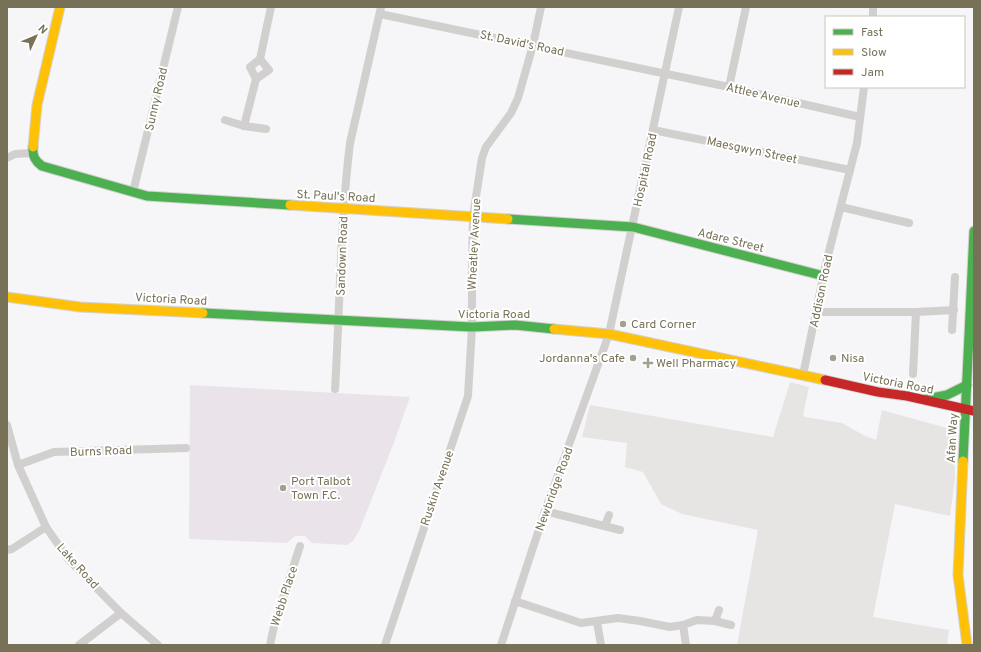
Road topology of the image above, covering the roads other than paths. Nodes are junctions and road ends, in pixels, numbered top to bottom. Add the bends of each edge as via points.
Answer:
1 (60, 7) edge
2 (178, 7) edge
3 (271, 7) edge
4 (541, 7) edge
5 (680, 7) edge
6 (746, 7) edge
7 (380, 11) edge
8 (533, 45) junction
9 (260, 59) junction
10 (665, 74) junction
11 (256, 79) junction
12 (729, 87) junction
13 (864, 88) edge
14 (860, 117) junction
15 (225, 120) dead end
16 (244, 126) junction
17 (266, 129) dead end
18 (653, 130) junction
19 (32, 153) junction
20 (7, 158) edge
21 (850, 170) junction
22 (133, 192) junction
23 (841, 207) junction
24 (343, 209) junction
25 (473, 216) junction
26 (909, 223) dead end
27 (633, 227) junction
28 (974, 231) edge
29 (824, 276) junction
30 (955, 277) dead end
31 (7, 297) edge
32 (954, 310) junction
33 (817, 312) junction
34 (916, 312) junction
35 (339, 319) junction
36 (472, 327) junction
37 (952, 330) dead end
38 (609, 334) junction
39 (913, 374) dead end
40 (803, 375) junction
41 (967, 386) junction
42 (335, 389) dead end
43 (923, 399) junction
44 (970, 411) edge
45 (7, 425) edge
46 (186, 448) dead end
47 (18, 465) junction
48 (545, 511) junction
49 (609, 515) dead end
50 (605, 526) junction
51 (46, 527) junction
52 (620, 530) dead end
53 (300, 546) dead end
54 (7, 550) edge
55 (515, 601) junction
56 (719, 610) dead end
57 (121, 613) junction
58 (715, 621) junction
59 (597, 622) junction
60 (683, 625) junction
61 (731, 625) dead end
62 (155, 644) edge
63 (79, 645) edge
64 (270, 645) edge
65 (385, 645) edge
66 (501, 645) edge
67 (602, 645) edge
68 (686, 645) edge
69 (967, 645) edge

1 - 19 street via 37,105
2 - 22 street, Sunny Road
3 - 9 street
4 - 8 street, Wheatley Avenue
5 - 10 street, Hospital Road
6 - 12 street
7 - 8 street, St. David's Road
7 - 24 street, Sandown Road via 350,143
8 - 10 street, St. David's Road
8 - 25 street, Wheatley Avenue via 518,98 511,113 486,147 482,158
9 - 11 street via 250,67
9 - 11 street via 268,70
10 - 12 street, Attlee Avenue
10 - 18 street, Hospital Road
11 - 16 street
12 - 14 street, Attlee Avenue
13 - 14 street, Addison Road
14 - 21 street, Addison Road
15 - 16 street
16 - 17 street
18 - 21 street, Maesgwyn Street
18 - 27 street, Hospital Road
19 - 20 street via 15,154
19 - 22 street, St. Paul's Road via 42,166
21 - 23 street, Addison Road
22 - 24 street, St. Paul's Road via 146,196
23 - 26 street
23 - 29 street, Addison Road
24 - 25 street, St. Paul's Road
24 - 35 street, Sandown Road
25 - 27 street, St. Paul's Road
25 - 36 street, Wheatley Avenue
27 - 29 street, Adare Street
27 - 38 street, Hospital Road
28 - 41 street, Afan Way
29 - 33 street, Addison Road
30 - 32 street
31 - 35 street, Victoria Road via 80,307
32 - 34 street
32 - 37 street
33 - 34 street
33 - 40 street, Addison Road
34 - 39 street
35 - 36 street, Victoria Road
35 - 42 street, Sandown Road
36 - 38 street, Victoria Road via 515,325
36 - 65 street, Ruskin Avenue via 468,396
38 - 40 street, Victoria Road
38 - 48 street, Newbridge Road
40 - 43 street, Victoria Road
41 - 43 street via 947,395
41 - 44 street, Afan Way
43 - 44 street, Victoria Road
44 - 69 street, Afan Way via 958,575
45 - 47 street, Lake Road
46 - 47 street, Burns Road via 54,452
47 - 51 street, Lake Road
48 - 50 street
48 - 55 street, Newbridge Road
49 - 50 street
50 - 52 street
51 - 54 street
51 - 57 street, Lake Road via 69,560
53 - 64 street, Webb Place
55 - 59 street via 581,623
55 - 66 street, Newbridge Road
56 - 58 street
57 - 62 street, Lake Road
57 - 63 street
58 - 60 street via 697,620
58 - 61 street
59 - 60 street via 618,618 670,627
59 - 67 street
60 - 68 street

